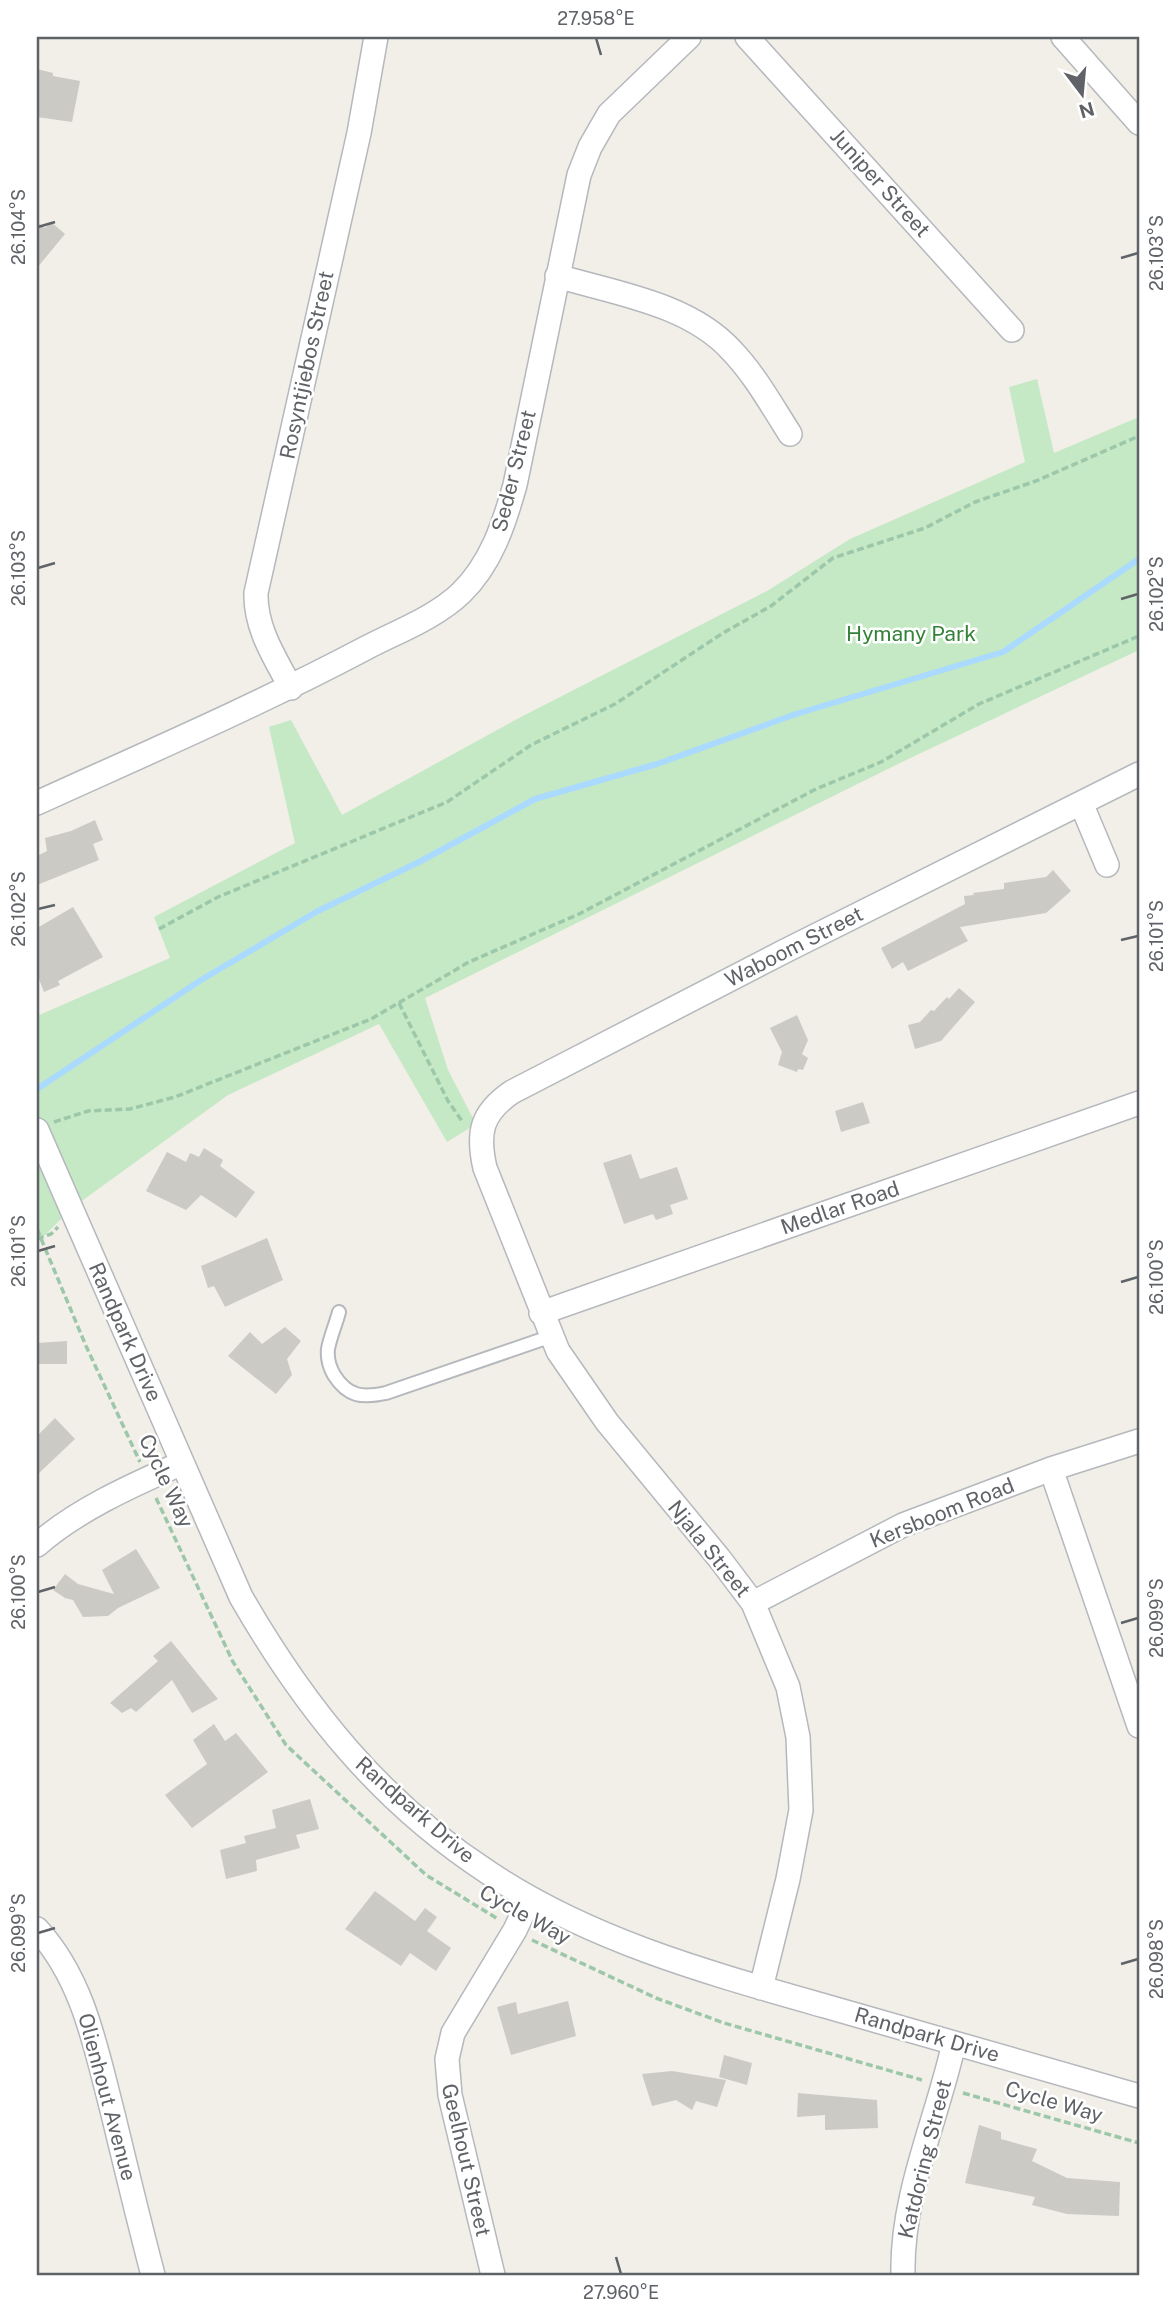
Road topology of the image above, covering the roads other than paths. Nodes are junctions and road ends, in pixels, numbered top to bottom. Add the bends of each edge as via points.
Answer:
1 (376, 37) edge
2 (689, 37) edge
3 (747, 37) edge
4 (1063, 37) edge
5 (1139, 123) edge
6 (557, 276) junction
7 (1012, 330) dead end
8 (790, 434) dead end
9 (291, 688) junction
10 (1139, 774) edge
11 (37, 803) edge
12 (1081, 803) junction
13 (1107, 866) dead end
14 (1139, 1103) edge
15 (43, 1127) edge
16 (481, 1148) joint
17 (339, 1312) dead end
18 (541, 1313) junction
19 (552, 1336) junction
20 (1139, 1441) edge
21 (182, 1463) junction
22 (1051, 1469) junction
23 (37, 1545) edge
24 (752, 1602) junction
25 (1139, 1727) edge
26 (530, 1898) junction
27 (37, 1929) edge
28 (761, 1988) junction
29 (954, 2043) junction
30 (1139, 2095) edge
31 (153, 2275) edge
32 (493, 2275) edge
33 (903, 2275) edge

1 - 9 street, Rosyntjiebos Street via 359,133 256,593 263,632
2 - 6 street, Seder Street via 621,100 598,130 579,175
3 - 7 street, Juniper Street
4 - 5 street
6 - 8 street via 652,304 713,333 745,366
6 - 9 street, Seder Street via 515,485 505,522 479,572 460,594 432,613
9 - 11 street, Seder Street
10 - 12 street, Waboom Street
12 - 13 street
12 - 16 street, Waboom Street via 512,1092 487,1115
14 - 18 street, Medlar Road
15 - 21 street, Randpark Drive
16 - 18 street, Njala Street
17 - 19 lane via 328,1352 330,1368 342,1387 369,1397
18 - 19 street, Njala Street
19 - 24 street, Njala Street via 607,1422
20 - 22 street, Kersboom Road
21 - 23 street via 66,1523
21 - 26 street, Randpark Drive via 241,1597 311,1707 413,1815
22 - 24 street, Kersboom Road via 903,1525
22 - 25 street
24 - 28 street, Njala Street via 788,1687 800,1775 794,1852
26 - 28 street, Randpark Drive via 640,1950
26 - 32 street, Geelhout Street via 453,2033 447,2059 450,2095
27 - 31 street, Olienhout Avenue via 68,1969 83,2006
28 - 29 street, Randpark Drive
29 - 30 street, Randpark Drive
29 - 33 street, Katdoring Street via 909,2206

